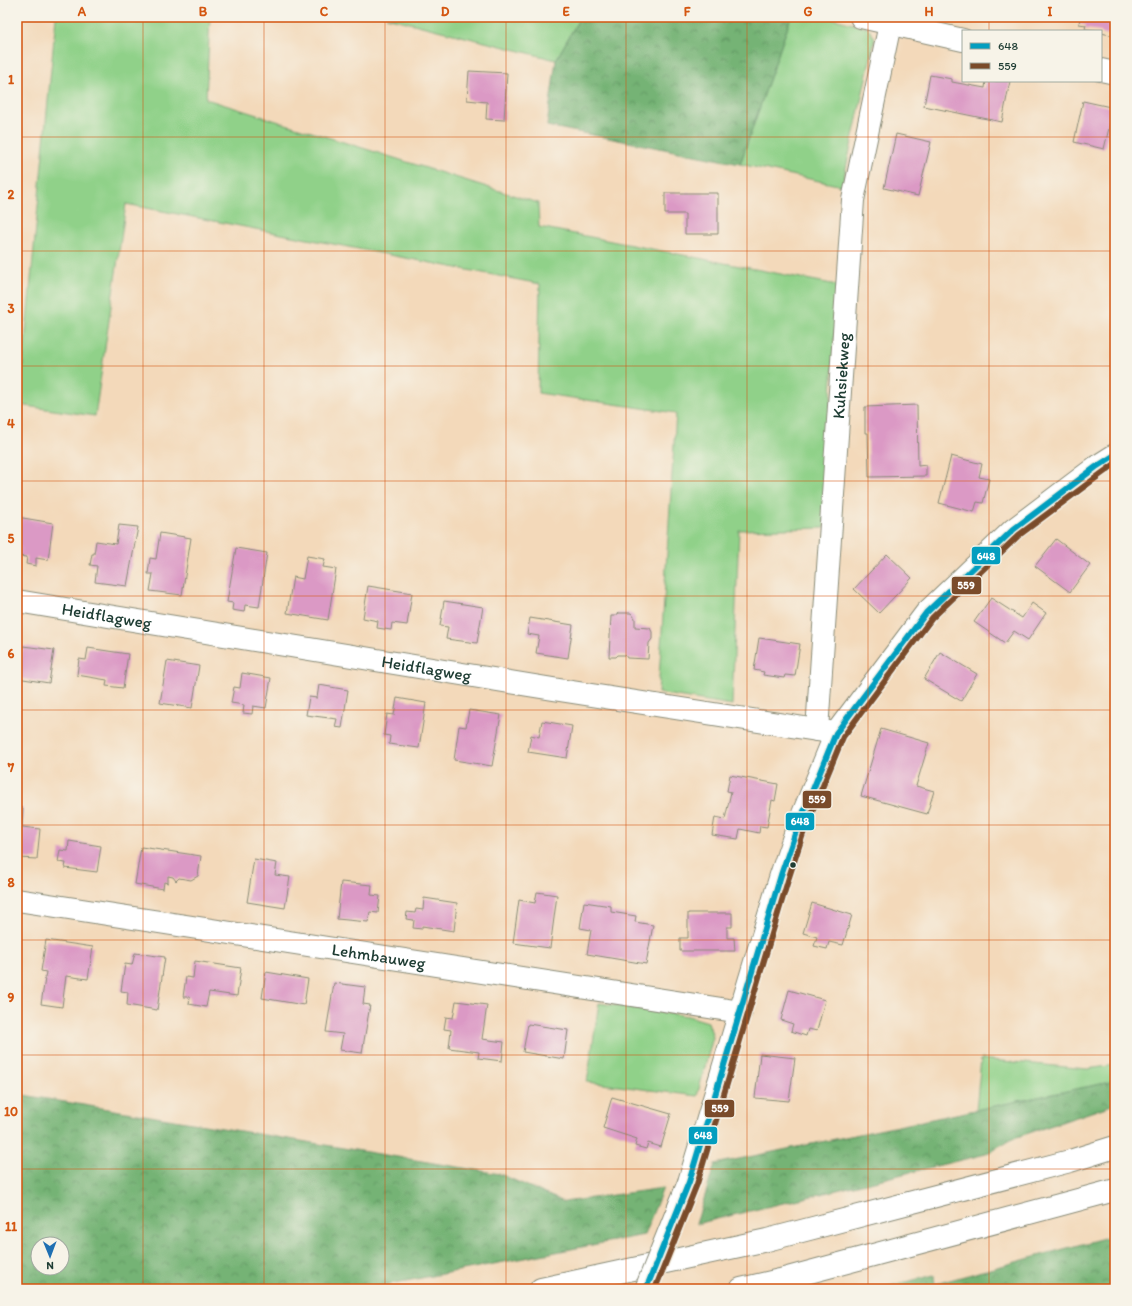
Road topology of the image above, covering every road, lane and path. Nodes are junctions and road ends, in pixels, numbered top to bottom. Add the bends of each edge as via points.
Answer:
1 (860, 17) edge
2 (890, 24) junction
3 (962, 40) edge
4 (1102, 70) edge
5 (1115, 73) edge
6 (1115, 456) edge
7 (17, 601) edge
8 (827, 732) junction
9 (17, 900) edge
10 (741, 1012) junction
11 (1115, 1147) edge
12 (1115, 1190) edge
13 (541, 1289) edge
14 (646, 1289) edge
15 (741, 1289) edge

1 - 2 main road
2 - 3 main road
2 - 8 main road, Kuhsiekweg via 853,200
4 - 5 main road
6 - 8 main road via 1096,467 1014,529 926,614
7 - 8 main road, Heidflagweg
8 - 10 main road
9 - 10 main road, Lehmbauweg
10 - 14 main road, bridge via 689,1182
11 - 13 main road via 768,1240
12 - 15 main road

